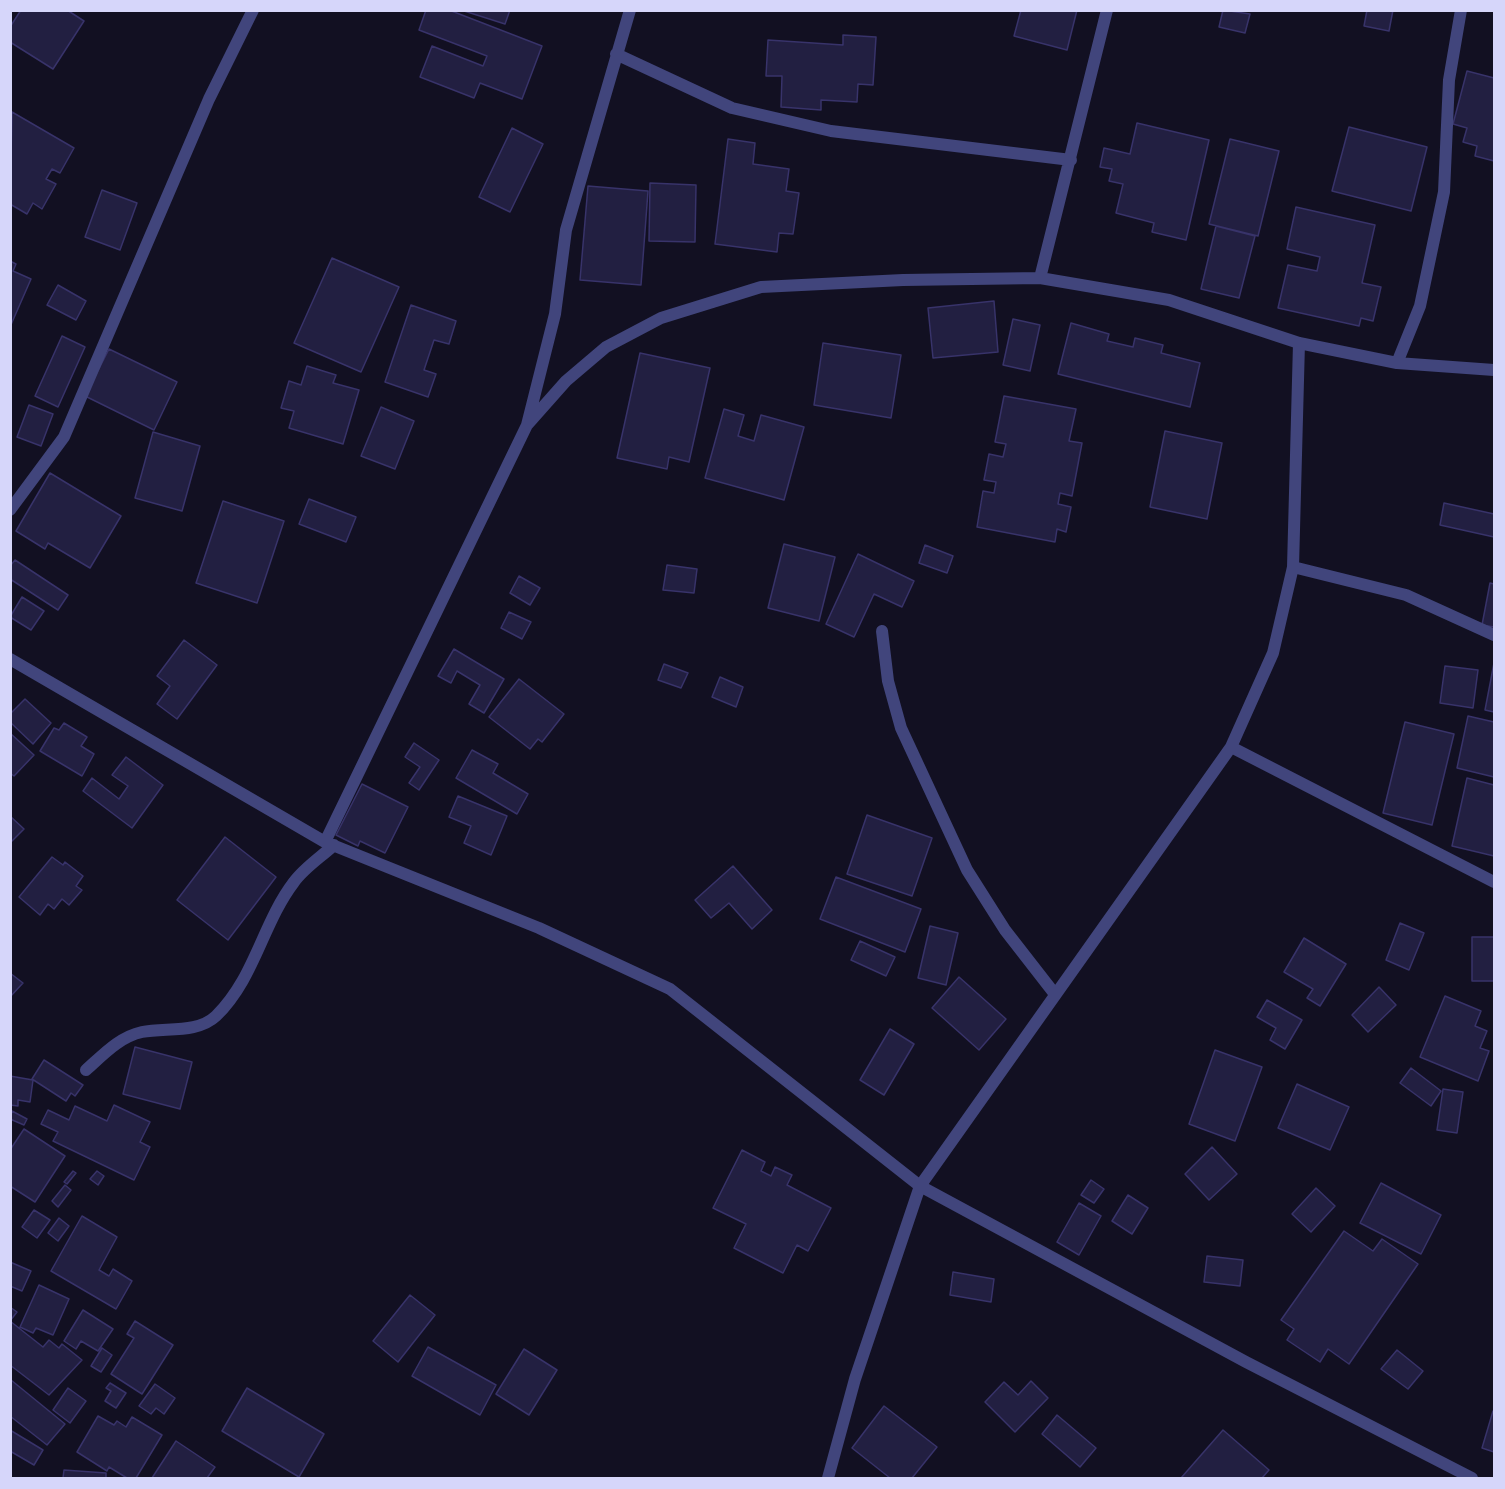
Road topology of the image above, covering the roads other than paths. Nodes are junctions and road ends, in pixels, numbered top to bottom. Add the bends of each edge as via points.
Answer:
1 (253, 10) edge
2 (630, 10) edge
3 (1107, 10) edge
4 (1461, 10) edge
5 (616, 54) junction
6 (1071, 160) junction
7 (1040, 278) junction
8 (1299, 343) junction
9 (1397, 363) junction
10 (1494, 370) edge
11 (527, 425) junction
12 (10, 510) edge
13 (1293, 567) junction
14 (882, 631) dead end
15 (1494, 635) edge
16 (10, 659) edge
17 (1231, 747) junction
18 (330, 844) junction
19 (1494, 882) edge
20 (1054, 993) junction
21 (86, 1070) dead end
22 (920, 1186) junction
23 (828, 1479) edge
24 (1472, 1479) edge

1 - 12 street via 210,99 64,437
2 - 5 street
3 - 6 street
4 - 9 street via 1449,80 1444,192 1420,306
5 - 6 street via 732,108 831,131
5 - 11 street via 566,230 555,314
6 - 7 street
7 - 8 street via 1169,300
7 - 11 street via 761,287 661,318 606,347 566,381
8 - 9 street
8 - 13 street
9 - 10 street
11 - 18 street
13 - 15 street via 1406,595
13 - 17 street via 1273,653
14 - 20 street via 888,681 900,728 967,870 1005,930
16 - 18 street
17 - 19 street
17 - 20 street
18 - 21 street via 294,882 250,971 215,1017 204,1023 142,1032 123,1039
18 - 22 street via 539,928 670,989
20 - 22 street
22 - 23 street via 855,1378
22 - 24 street

